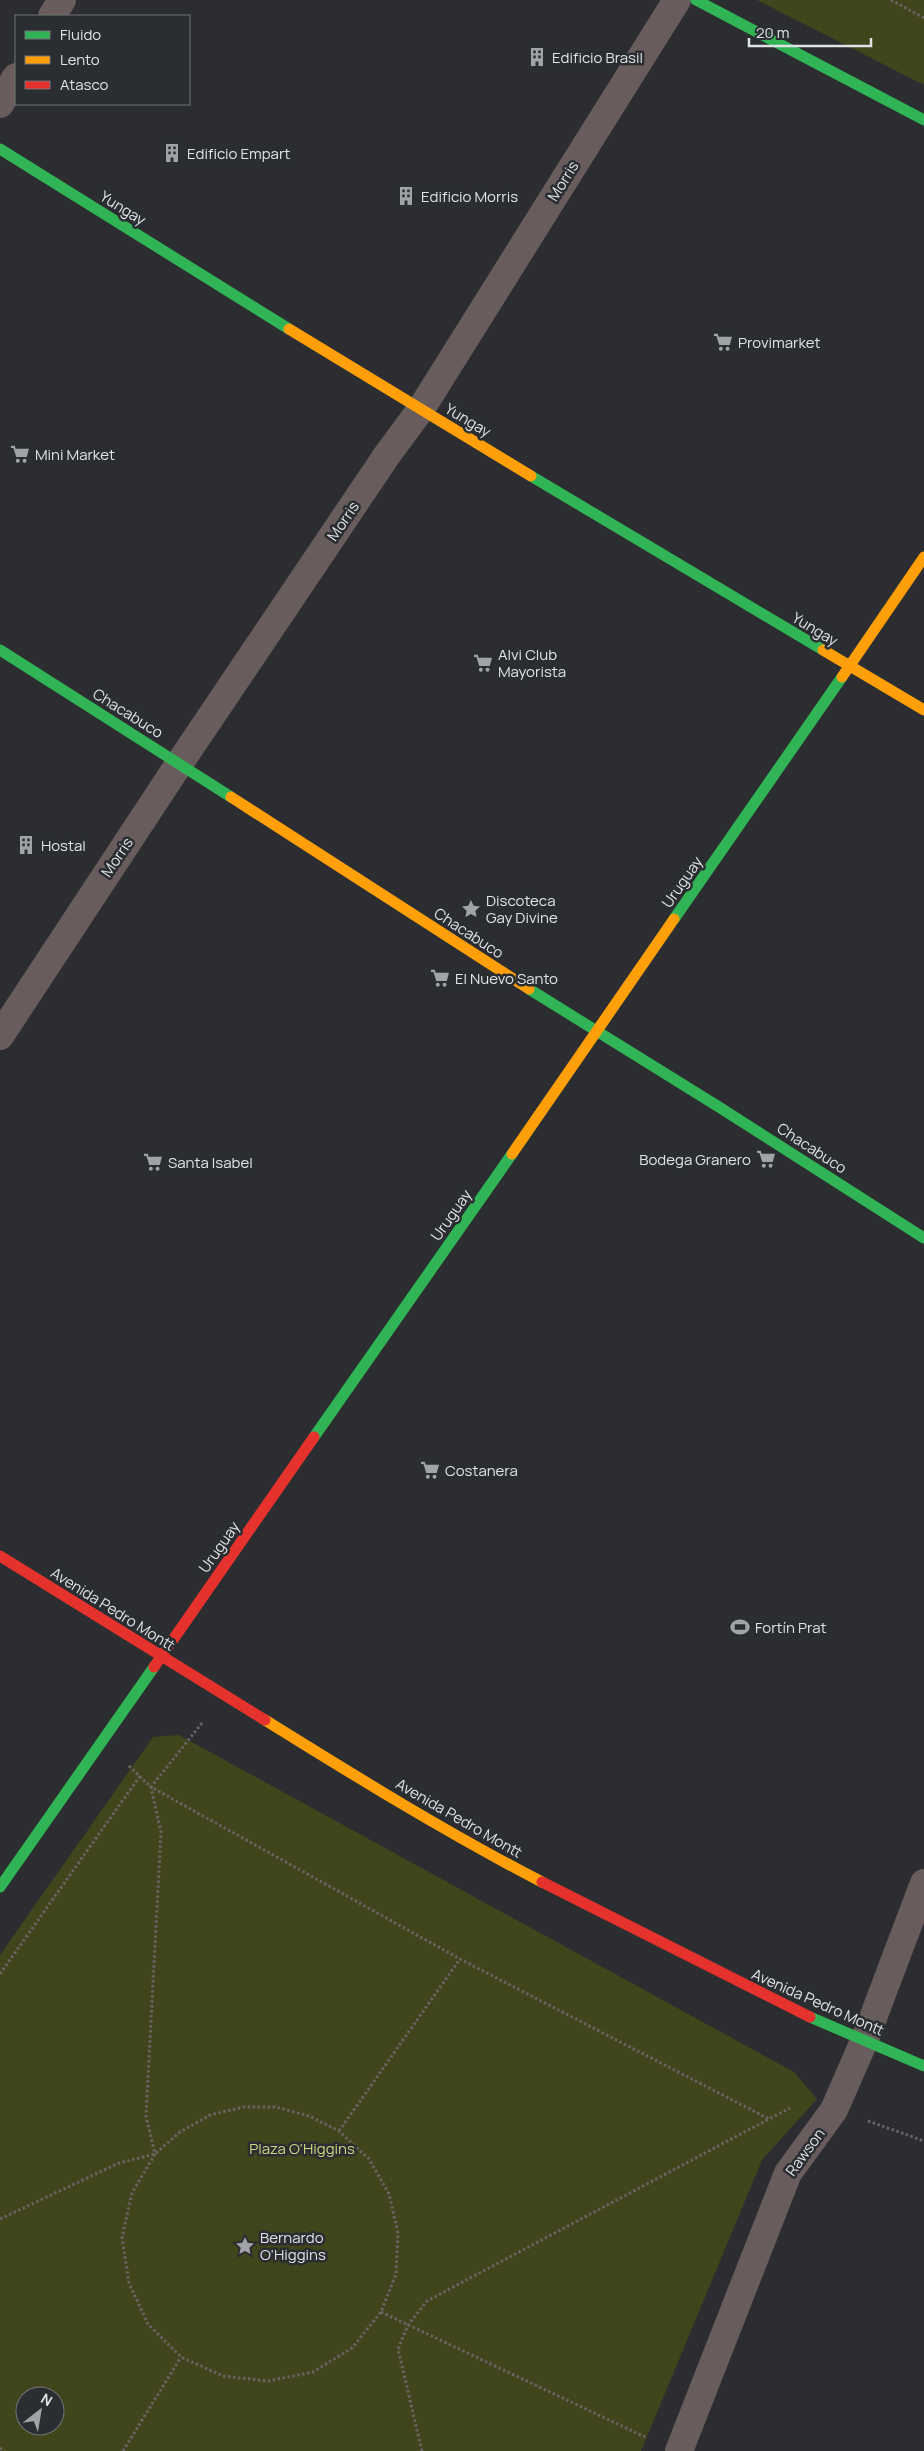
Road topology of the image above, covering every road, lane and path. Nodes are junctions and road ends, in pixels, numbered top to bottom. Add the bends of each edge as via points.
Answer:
1 (62, 0) edge
2 (677, 0) edge
3 (696, 0) edge
4 (891, 0) edge
5 (53, 15) edge
6 (924, 18) edge
7 (15, 79) edge
8 (0, 104) edge
9 (924, 120) edge
10 (0, 149) edge
11 (421, 409) junction
12 (924, 557) edge
13 (0, 650) edge
14 (848, 667) junction
15 (924, 710) edge
16 (180, 764) junction
17 (596, 1033) junction
18 (0, 1036) edge
19 (924, 1238) edge
20 (0, 1556) edge
21 (161, 1657) junction
22 (224, 1695) junction
23 (102, 1741) junction
24 (140, 1776) junction
25 (152, 1787) junction
26 (924, 1884) edge
27 (0, 1887) edge
28 (460, 1959) junction
29 (0, 1974) edge
30 (864, 2039) junction
31 (924, 2066) edge
32 (834, 2110) junction
33 (770, 2119) junction
34 (339, 2131) junction
35 (924, 2141) edge
36 (155, 2154) junction
37 (0, 2219) edge
38 (381, 2312) junction
39 (408, 2325) junction
40 (181, 2357) junction
41 (649, 2438) dead end
42 (0, 2448) edge
43 (5, 2451) edge
44 (123, 2451) edge
45 (422, 2451) edge
46 (679, 2451) edge

1 - 5 street
2 - 11 street, Morris
3 - 9 street
4 - 6 path
7 - 8 street
10 - 11 street, Yungay
11 - 14 street, Yungay
11 - 16 street, Morris
12 - 14 street, Uruguay
13 - 16 street, Chacabuco
14 - 15 street, Yungay
14 - 17 street, Uruguay
16 - 17 street, Chacabuco
16 - 18 street, Morris
17 - 19 street, Chacabuco
17 - 21 street, Uruguay
20 - 21 street, Avenida Pedro Montt
21 - 22 street, Avenida Pedro Montt
21 - 23 street, Uruguay
22 - 25 path
22 - 30 street, Avenida Pedro Montt via 502,1861 796,2011
23 - 24 path
23 - 27 street, Uruguay
24 - 25 path
24 - 29 path
25 - 28 path
25 - 36 path via 161,1832 146,2116
26 - 30 street, Rawson
28 - 33 path
28 - 34 path
30 - 31 street, Avenida Pedro Montt
30 - 32 street, Rawson
32 - 33 path via 808,2099
32 - 35 path
32 - 46 street, Rawson via 788,2173
33 - 39 path via 427,2301
34 - 36 path via 309,2116 276,2107 243,2107 202,2119 180,2132
34 - 38 path via 369,2159 391,2202 398,2233 396,2274
36 - 37 path via 119,2163
36 - 40 path via 132,2193 122,2238 128,2283 148,2324
38 - 39 path
38 - 40 path via 352,2348 313,2372 268,2381 223,2376
39 - 41 path
39 - 45 path via 398,2349
40 - 44 path
42 - 43 path

